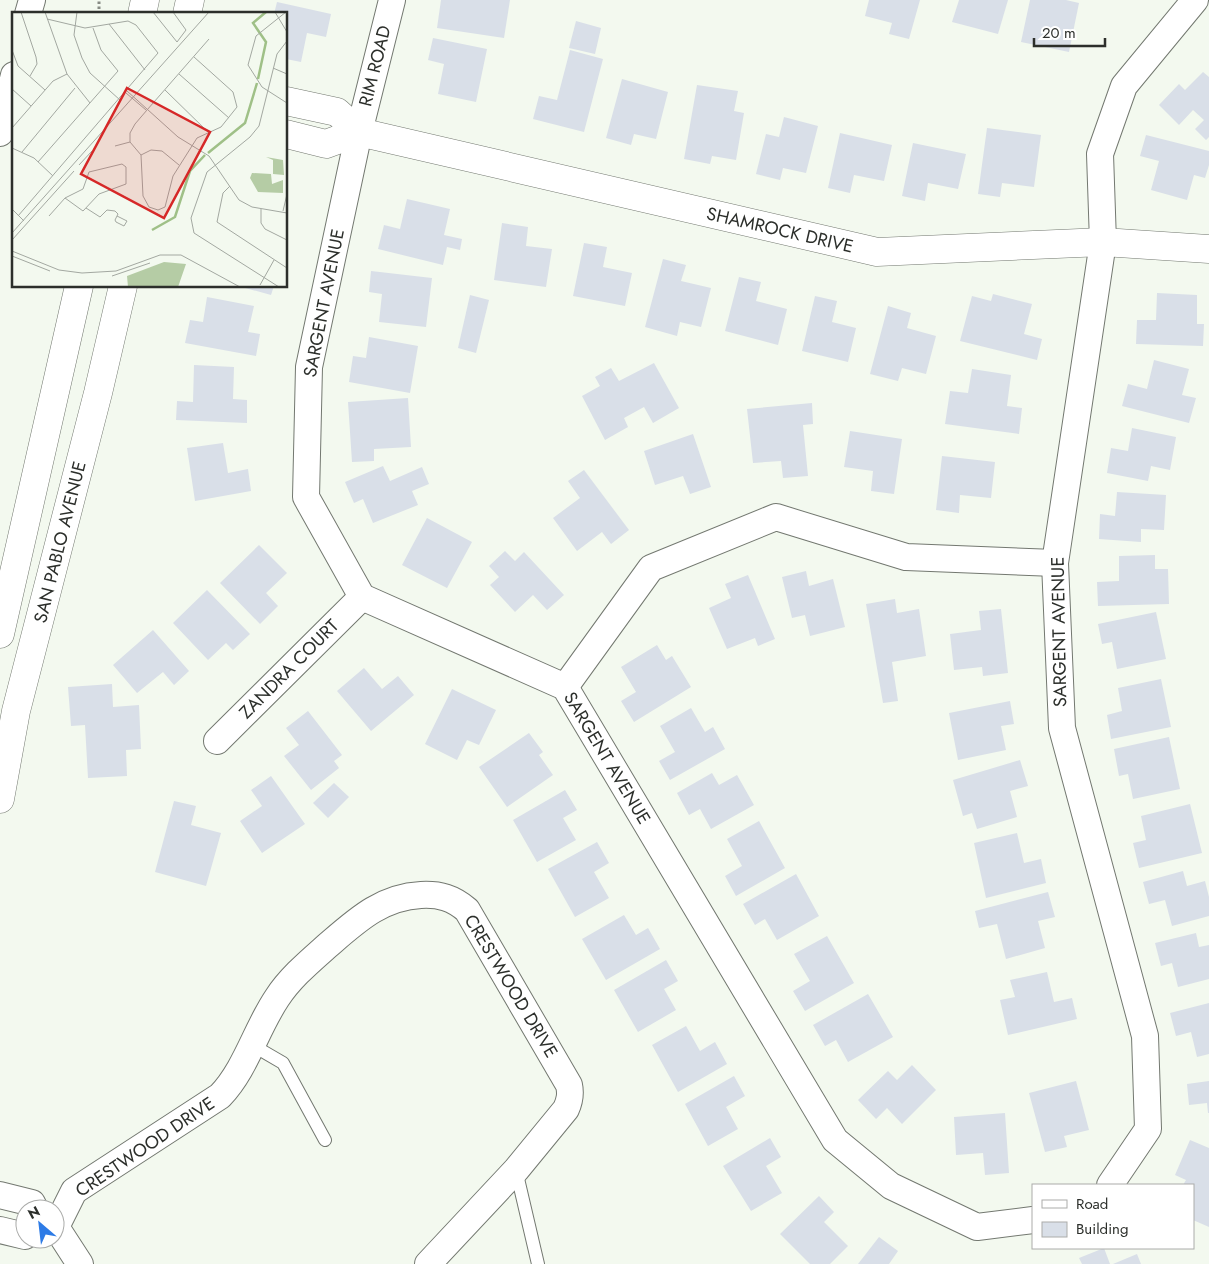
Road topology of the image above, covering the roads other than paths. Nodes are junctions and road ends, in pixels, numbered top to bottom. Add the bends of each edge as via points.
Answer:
1 (392, 0) edge
2 (1186, 3) edge
3 (12, 83) edge
4 (288, 100) edge
5 (359, 132) junction
6 (0, 133) edge
7 (288, 134) edge
8 (1103, 242) junction
9 (1209, 249) edge
10 (79, 288) edge
11 (123, 288) edge
12 (1055, 563) junction
13 (362, 597) junction
14 (0, 634) edge
15 (565, 686) junction
16 (217, 741) dead end
17 (0, 799) edge
18 (252, 1045) junction
19 (325, 1140) dead end
20 (516, 1170) junction
21 (1111, 1184) edge
22 (0, 1195) edge
23 (16, 1199) edge
24 (65, 1209) edge
25 (1032, 1220) edge
26 (0, 1230) edge
27 (15, 1234) edge
28 (65, 1241) edge
29 (80, 1264) edge
30 (428, 1264) edge
31 (538, 1264) edge

1 - 5 street, RIM ROAD
2 - 8 street, SARGENT AVENUE via 1124,86 1100,154
3 - 6 street
4 - 5 street, SHAMROCK DRIVE via 337,112
5 - 7 street via 326,144
5 - 8 street, SHAMROCK DRIVE via 877,252
5 - 13 street, SARGENT AVENUE via 309,367 306,497
8 - 9 street, SHAMROCK DRIVE
8 - 12 street, SARGENT AVENUE
10 - 14 street, SAN PABLO AVENUE
11 - 17 street, SAN PABLO AVENUE via 16,711
12 - 15 street via 906,556 776,517 651,568
12 - 21 street, SARGENT AVENUE via 1062,728 1145,1036 1148,1129
13 - 15 street, SARGENT AVENUE
13 - 16 street, ZANDRA COURT
15 - 25 street, SARGENT AVENUE via 835,1140 891,1186 977,1227
18 - 19 lane via 282,1063
18 - 20 street, CRESTWOOD DRIVE via 278,996 293,977 369,912 406,896 445,896 456,901 476,924 571,1092 566,1109
18 - 24 street, CRESTWOOD DRIVE via 220,1096 74,1191
20 - 30 street, CRESTWOOD DRIVE
20 - 31 lane
22 - 23 street
26 - 27 street
28 - 29 street, CRESTWOOD DRIVE

